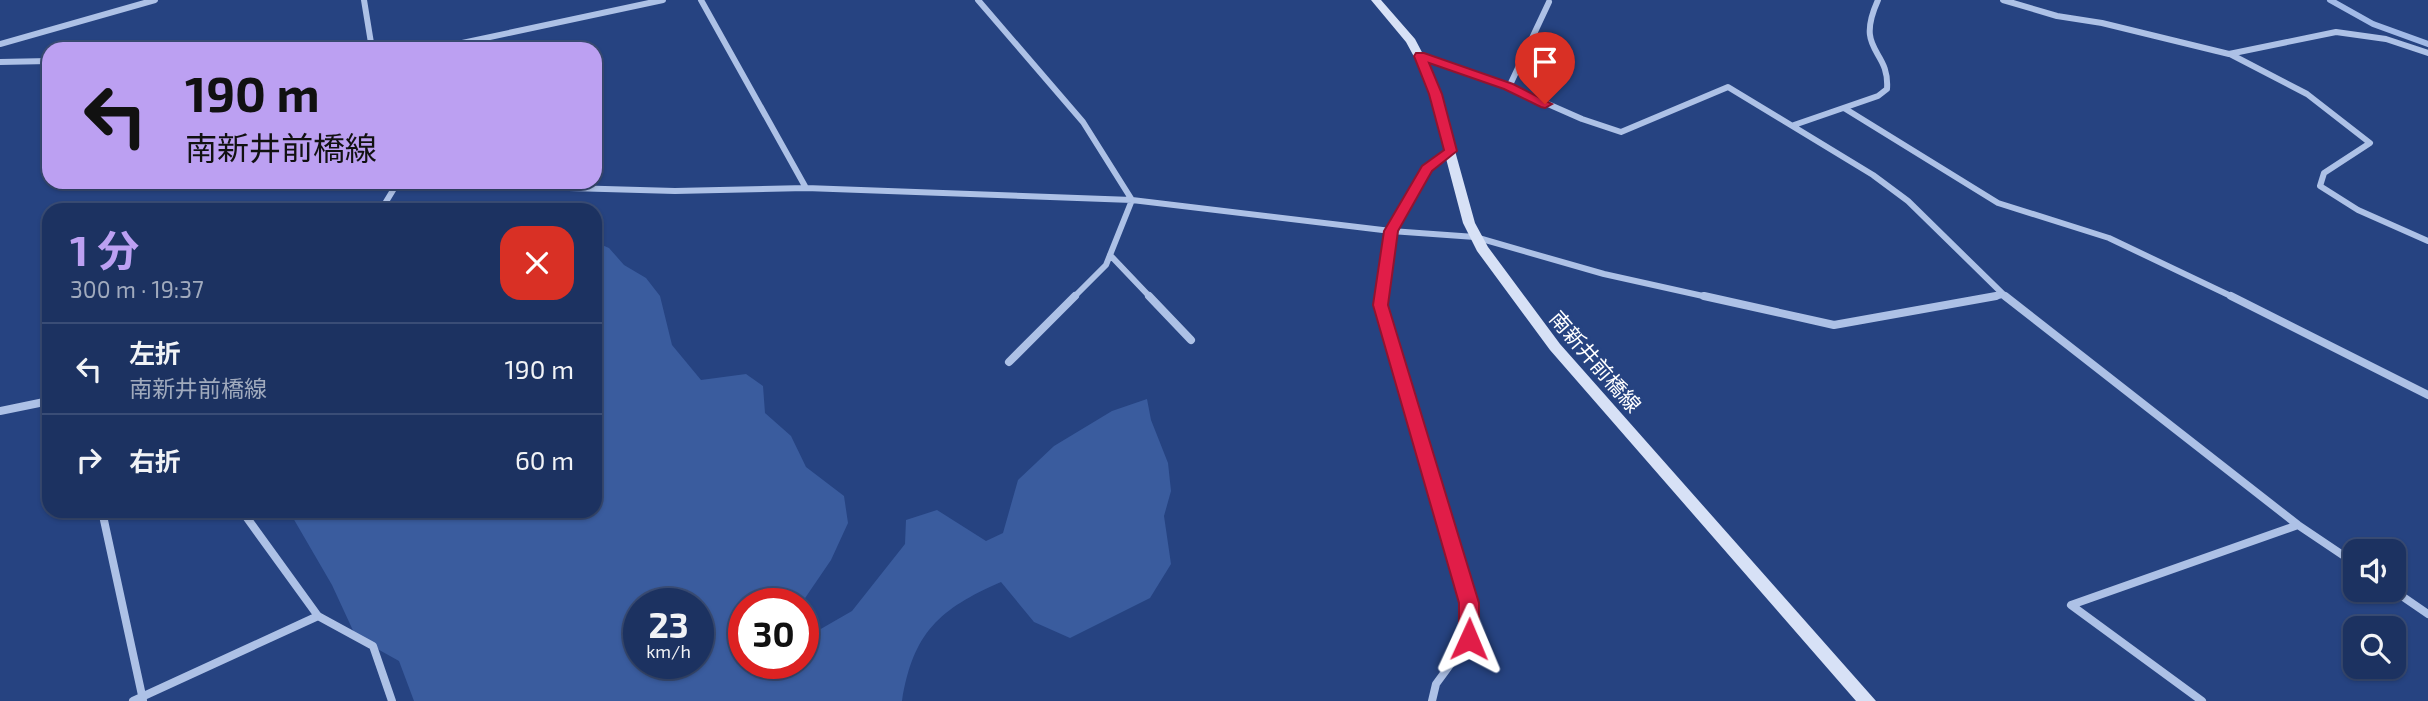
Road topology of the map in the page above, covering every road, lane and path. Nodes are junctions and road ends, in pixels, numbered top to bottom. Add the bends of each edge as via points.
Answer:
1 (155, 0) edge
2 (364, 0) edge
3 (663, 0) edge
4 (701, 0) edge
5 (978, 0) edge
6 (1376, 0) edge
7 (1878, 0) edge
8 (2003, 0) edge
9 (1549, 2) dead end
10 (371, 42) edge
11 (467, 42) edge
12 (0, 44) edge
13 (2428, 53) edge
14 (2229, 54) junction
15 (1420, 56) junction
16 (42, 61) edge
17 (0, 62) edge
18 (1509, 87) junction
19 (1844, 108) junction
20 (1794, 125) junction
21 (1451, 151) junction
22 (806, 188) junction
23 (602, 189) edge
24 (1132, 200) junction
25 (1391, 231) junction
26 (1475, 237) junction
27 (2428, 241) edge
28 (1110, 255) junction
29 (2003, 295) junction
30 (1191, 340) dead end
31 (1009, 362) dead end
32 (2428, 395) edge
33 (42, 402) edge
34 (0, 411) edge
35 (103, 518) edge
36 (247, 518) edge
37 (2298, 525) junction
38 (2343, 555) edge
39 (2406, 599) edge
40 (2428, 614) edge
41 (317, 616) junction
42 (139, 700) edge
43 (392, 701) edge
44 (1432, 701) edge
45 (1867, 701) edge
46 (2203, 701) edge

1 - 12 street
2 - 10 street
3 - 11 street
4 - 22 street
5 - 24 street via 1083,122
6 - 15 main road, 南新井前橋線
7 - 19 street via 1867,23 1869,39 1887,76 1887,89
8 - 14 street
9 - 18 street
13 - 14 street via 2386,39 2336,32
14 - 27 street via 2307,94 2370,143 2324,173 2320,186 2339,201
15 - 18 street
15 - 21 main road, 南新井前橋線
16 - 17 street
18 - 20 street via 1621,132 1728,87
19 - 20 street
19 - 32 street via 1998,203 2109,238 2308,332
20 - 29 street via 1908,201
21 - 25 street via 1427,169
21 - 26 main road, 南新井前橋線
22 - 23 street
22 - 24 street
24 - 25 street
24 - 28 street
25 - 26 street
25 - 44 street via 1381,305 1469,603 1469,639 1436,684
26 - 29 street via 1604,274 1834,325
26 - 45 main road, 南新井前橋線 via 1555,346
28 - 30 street
28 - 31 street via 1106,265
29 - 37 street
33 - 34 street
35 - 42 street
36 - 41 street
37 - 38 street
37 - 46 street via 2071,605
39 - 40 street
41 - 42 street
41 - 43 street via 373,646

